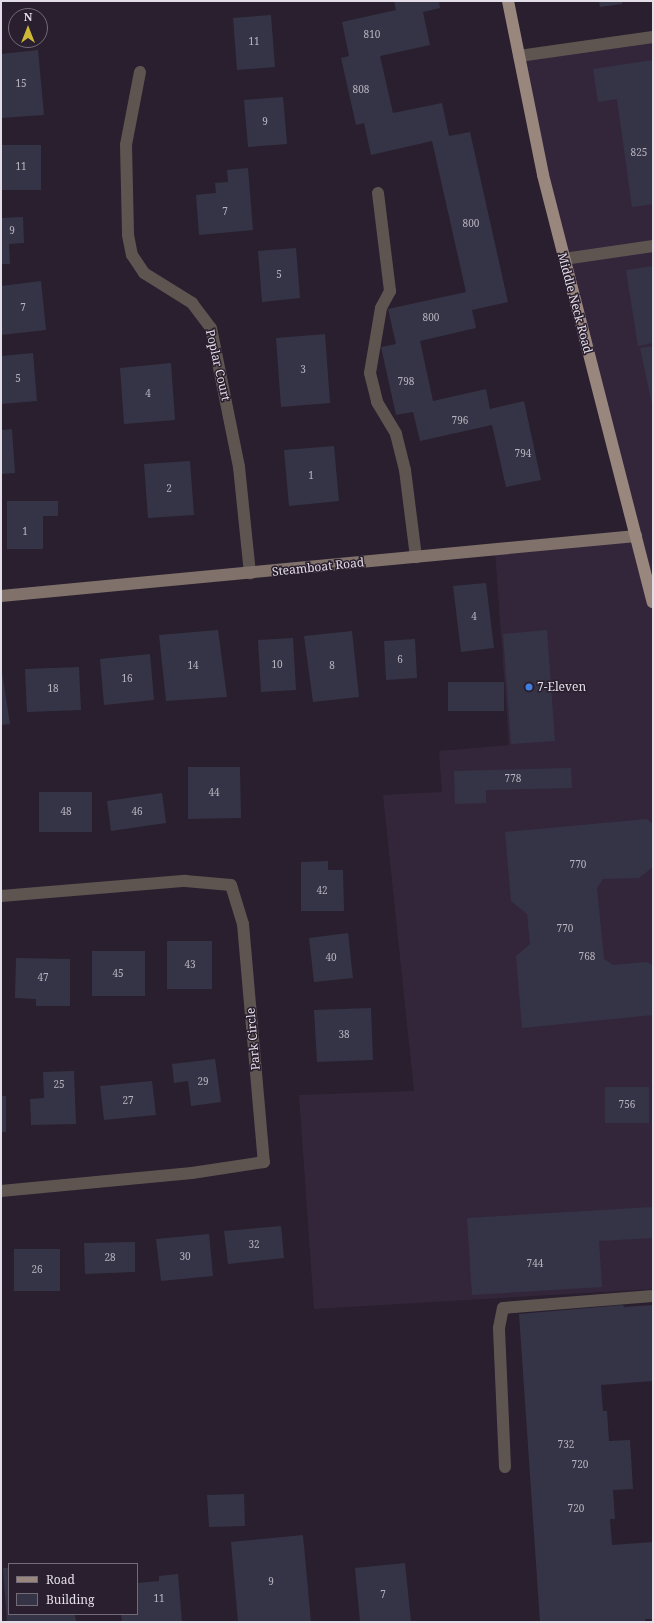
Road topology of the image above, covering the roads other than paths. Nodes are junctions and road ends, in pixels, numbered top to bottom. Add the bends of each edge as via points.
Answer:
1 (508, 1) edge
2 (653, 37) edge
3 (519, 56) junction
4 (140, 72) dead end
5 (378, 193) dead end
6 (653, 246) edge
7 (564, 259) junction
8 (636, 536) junction
9 (416, 557) junction
10 (250, 573) junction
11 (650, 575) edge
12 (1, 596) edge
13 (653, 602) edge
14 (1, 896) edge
15 (1, 1191) edge
16 (653, 1296) edge
17 (505, 1467) dead end

1 - 3 main road, Middle Neck Road
2 - 3 street
3 - 7 main road, Middle Neck Road via 542,175
4 - 10 street, Poplar Court via 126,146 128,235 132,255 144,273 192,303 211,328 239,467
5 - 9 street via 390,291 381,308 370,372 377,402 396,434 405,470
6 - 7 street
7 - 8 main road, Middle Neck Road
8 - 9 street, Steamboat Road
8 - 11 main road, Middle Neck Road
9 - 10 street, Steamboat Road
10 - 12 street, Steamboat Road
11 - 13 main road, Middle Neck Road
14 - 15 street, Park Circle via 186,881 231,885 243,924 264,1162 192,1174
16 - 17 street via 503,1308 499,1328

